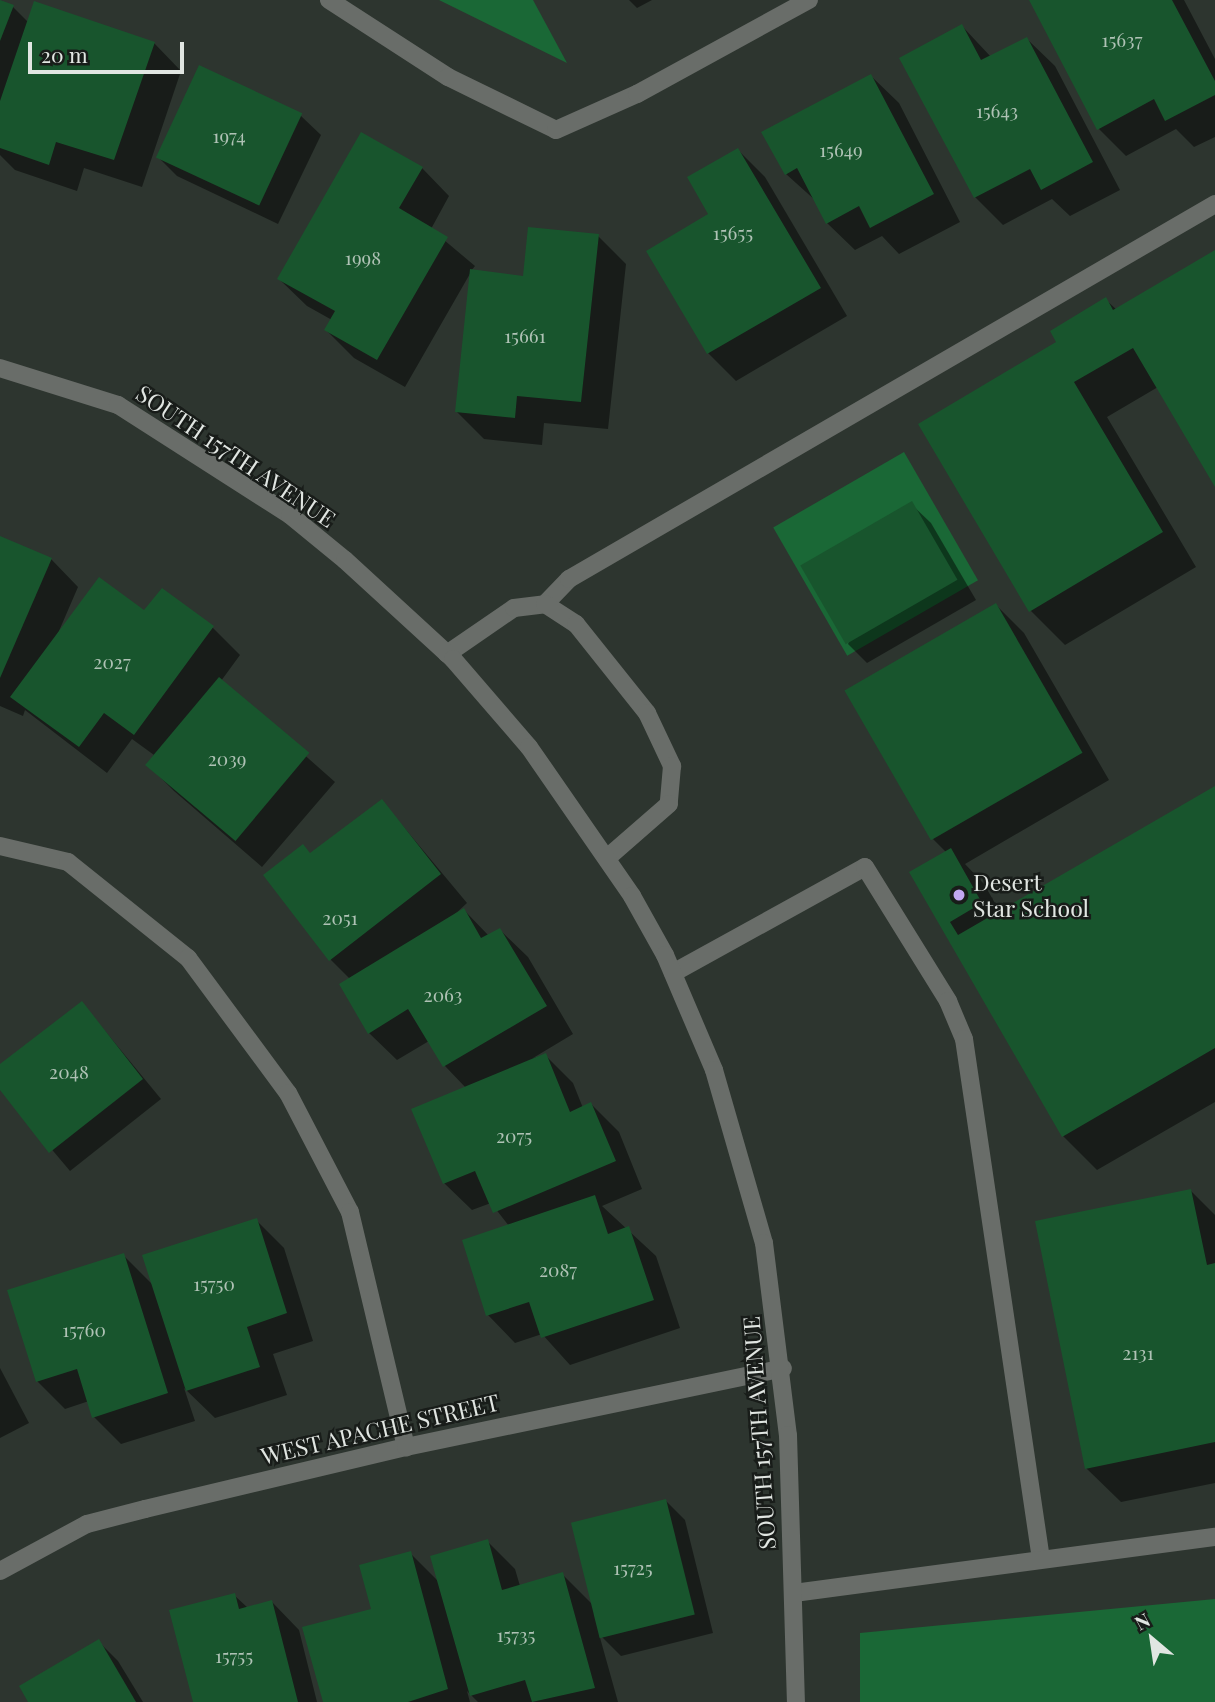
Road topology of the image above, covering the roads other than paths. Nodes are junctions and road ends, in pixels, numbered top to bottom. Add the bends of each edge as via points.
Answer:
1 (329, 0) edge
2 (809, 0) edge
3 (1215, 204) edge
4 (0, 368) edge
5 (545, 604) junction
6 (447, 654) junction
7 (0, 846) edge
8 (607, 858) junction
9 (673, 972) junction
10 (783, 1368) junction
11 (406, 1447) junction
12 (1215, 1537) edge
13 (1041, 1559) junction
14 (0, 1571) edge
15 (794, 1593) junction
16 (796, 1702) edge

1 - 2 street via 448,77 556,130 637,94
3 - 5 street via 581,572
4 - 6 street, SOUTH 157TH AVENUE via 118,405 278,508 397,604
5 - 6 street via 514,608
5 - 8 street via 576,624 648,713 673,766 669,804
6 - 8 street, SOUTH 157TH AVENUE via 529,747
7 - 11 street via 68,862 188,958 288,1093 350,1212
8 - 9 street, SOUTH 157TH AVENUE
9 - 10 street, SOUTH 157TH AVENUE via 734,1128 764,1243
9 - 13 street via 865,867 948,1000 964,1040
10 - 11 street, WEST APACHE STREET
10 - 15 street, SOUTH 157TH AVENUE
11 - 14 street, WEST APACHE STREET via 87,1524
12 - 13 street
13 - 15 street
15 - 16 street, SOUTH 157TH AVENUE

